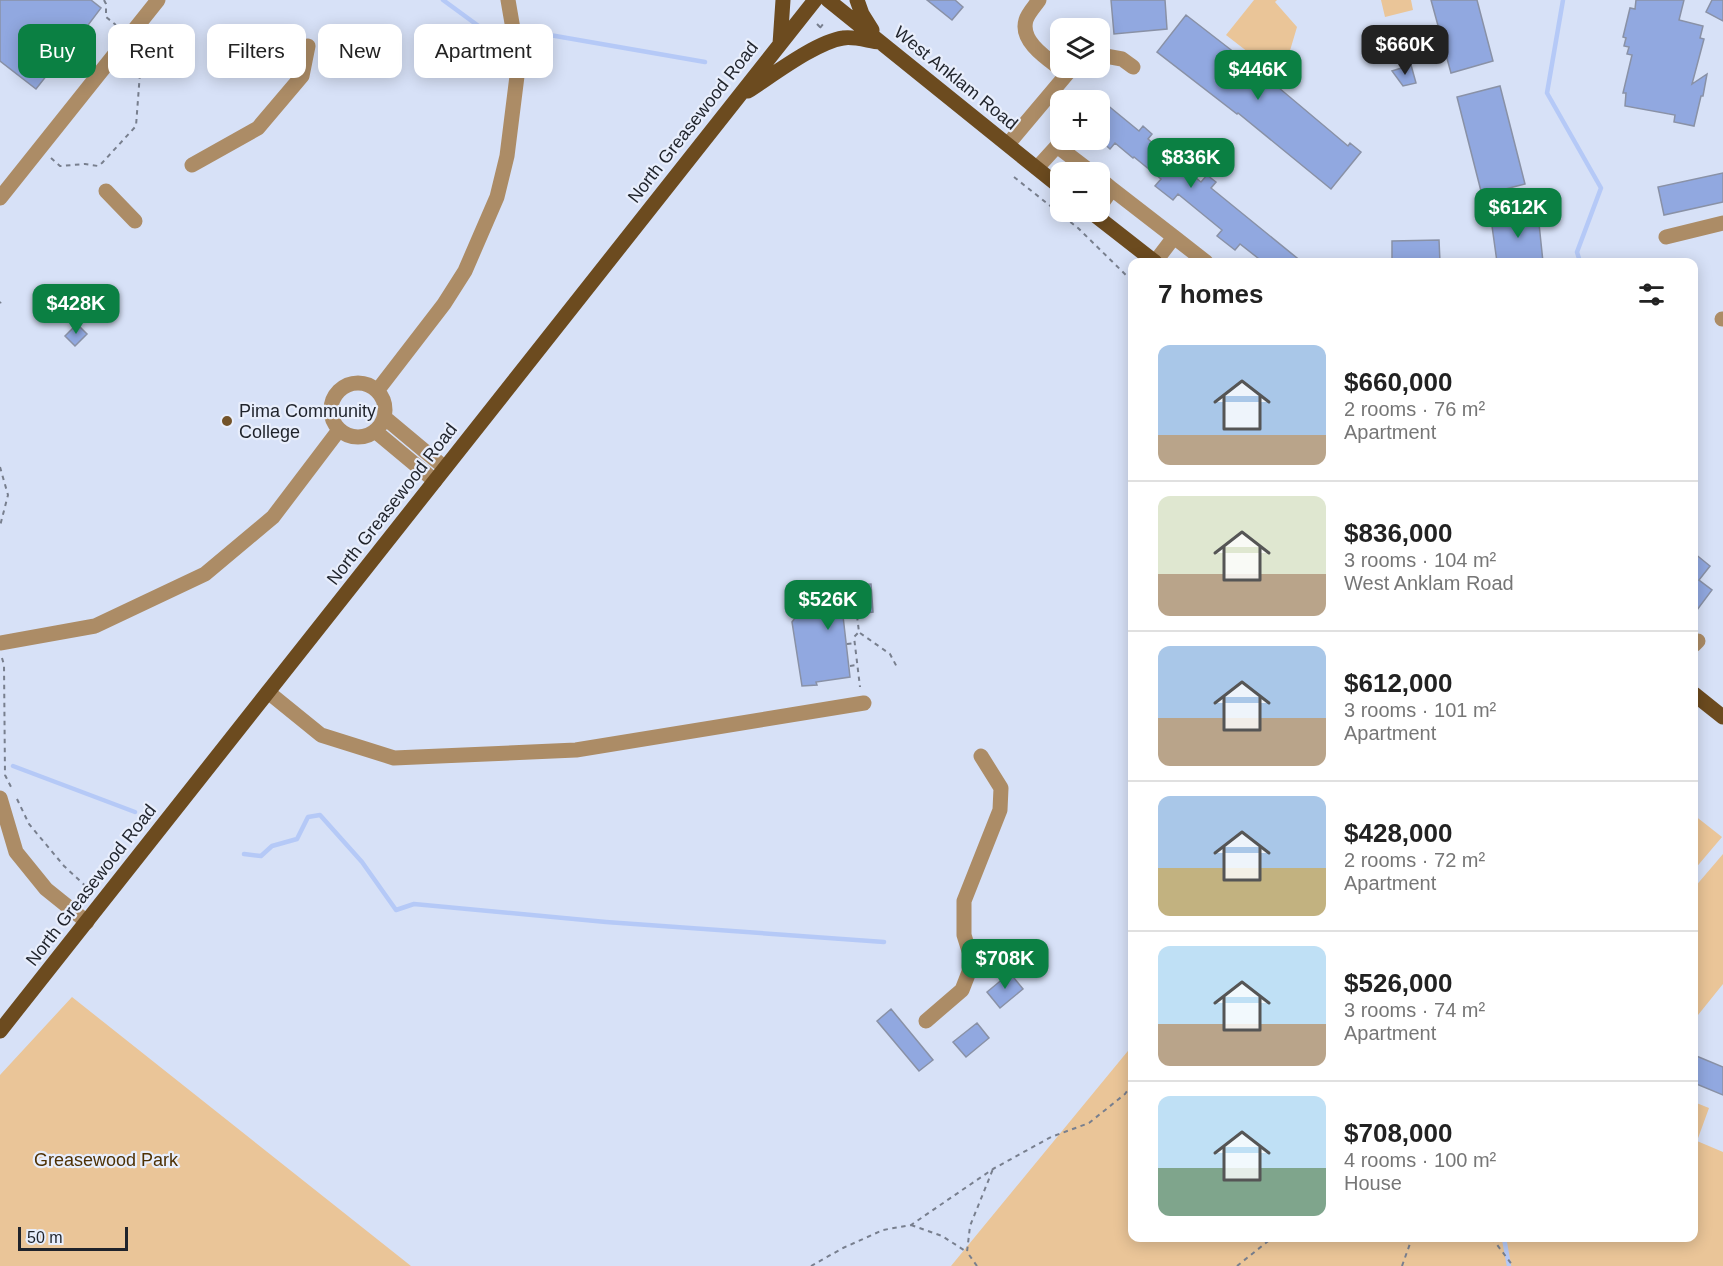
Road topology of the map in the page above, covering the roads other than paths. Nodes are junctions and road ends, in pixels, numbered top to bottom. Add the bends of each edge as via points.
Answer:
1 (158, 0) edge
2 (508, 0) edge
3 (783, 0) edge
4 (815, 0) edge
5 (828, 0) edge
6 (857, 0) edge
7 (1039, 0) edge
8 (880, 42) junction
9 (780, 44) junction
10 (308, 46) dead end
11 (1110, 56) edge
12 (1050, 57) edge
13 (1133, 67) dead end
14 (1062, 78) edge
15 (737, 98) junction
16 (1008, 144) junction
17 (1078, 162) edge
18 (192, 165) dead end
19 (1037, 168) junction
20 (1050, 179) edge
21 (1112, 189) joint
22 (106, 191) dead end
23 (1110, 192) edge
24 (0, 198) edge
25 (135, 221) dead end
26 (1108, 222) edge
27 (1723, 223) edge
28 (1174, 237) junction
29 (1666, 237) dead end
30 (1150, 258) edge
31 (1158, 258) edge
32 (1201, 258) edge
33 (377, 391) junction
34 (384, 417) junction
35 (339, 430) junction
36 (375, 431) junction
37 (445, 468) junction
38 (435, 481) junction
39 (1, 650) edge
40 (268, 693) junction
41 (1698, 697) edge
42 (864, 703) dead end
43 (1723, 717) edge
44 (981, 756) dead end
45 (0, 798) edge
46 (87, 922) junction
47 (926, 1021) dead end
48 (0, 1031) edge

1 - 24 lane
2 - 33 lane via 517,76 507,156 497,197 480,239 444,304
3 - 9 main road
4 - 9 main road, North Greasewood Road
5 - 8 main road, West Anklam Road
6 - 8 main road
7 - 12 lane via 1026,21 1026,33 1032,44
8 - 15 main road via 846,37 830,41
8 - 16 main road, West Anklam Road
9 - 15 main road, North Greasewood Road
10 - 18 lane via 302,76 258,128
11 - 13 lane
14 - 16 lane
15 - 37 main road, North Greasewood Road
16 - 19 main road, West Anklam Road
17 - 19 lane via 1057,146
19 - 20 main road, West Anklam Road
21 - 23 lane
21 - 28 lane
22 - 25 lane
26 - 30 main road
27 - 29 lane
28 - 31 lane
28 - 32 lane
33 - 34 lane via 384,403
33 - 35 lane via 362,383 338,391 331,415
34 - 36 lane
34 - 37 lane
35 - 36 lane via 353,437
35 - 39 lane via 273,517 205,574 95,626
36 - 38 lane
37 - 38 main road, North Greasewood Road
38 - 40 main road, North Greasewood Road
40 - 42 lane via 321,735 394,758 576,750
40 - 46 main road, North Greasewood Road
41 - 43 main road
44 - 47 lane via 1001,788 1000,810 964,901 969,972 962,990
45 - 46 lane via 16,852 46,889
46 - 48 main road, North Greasewood Road

